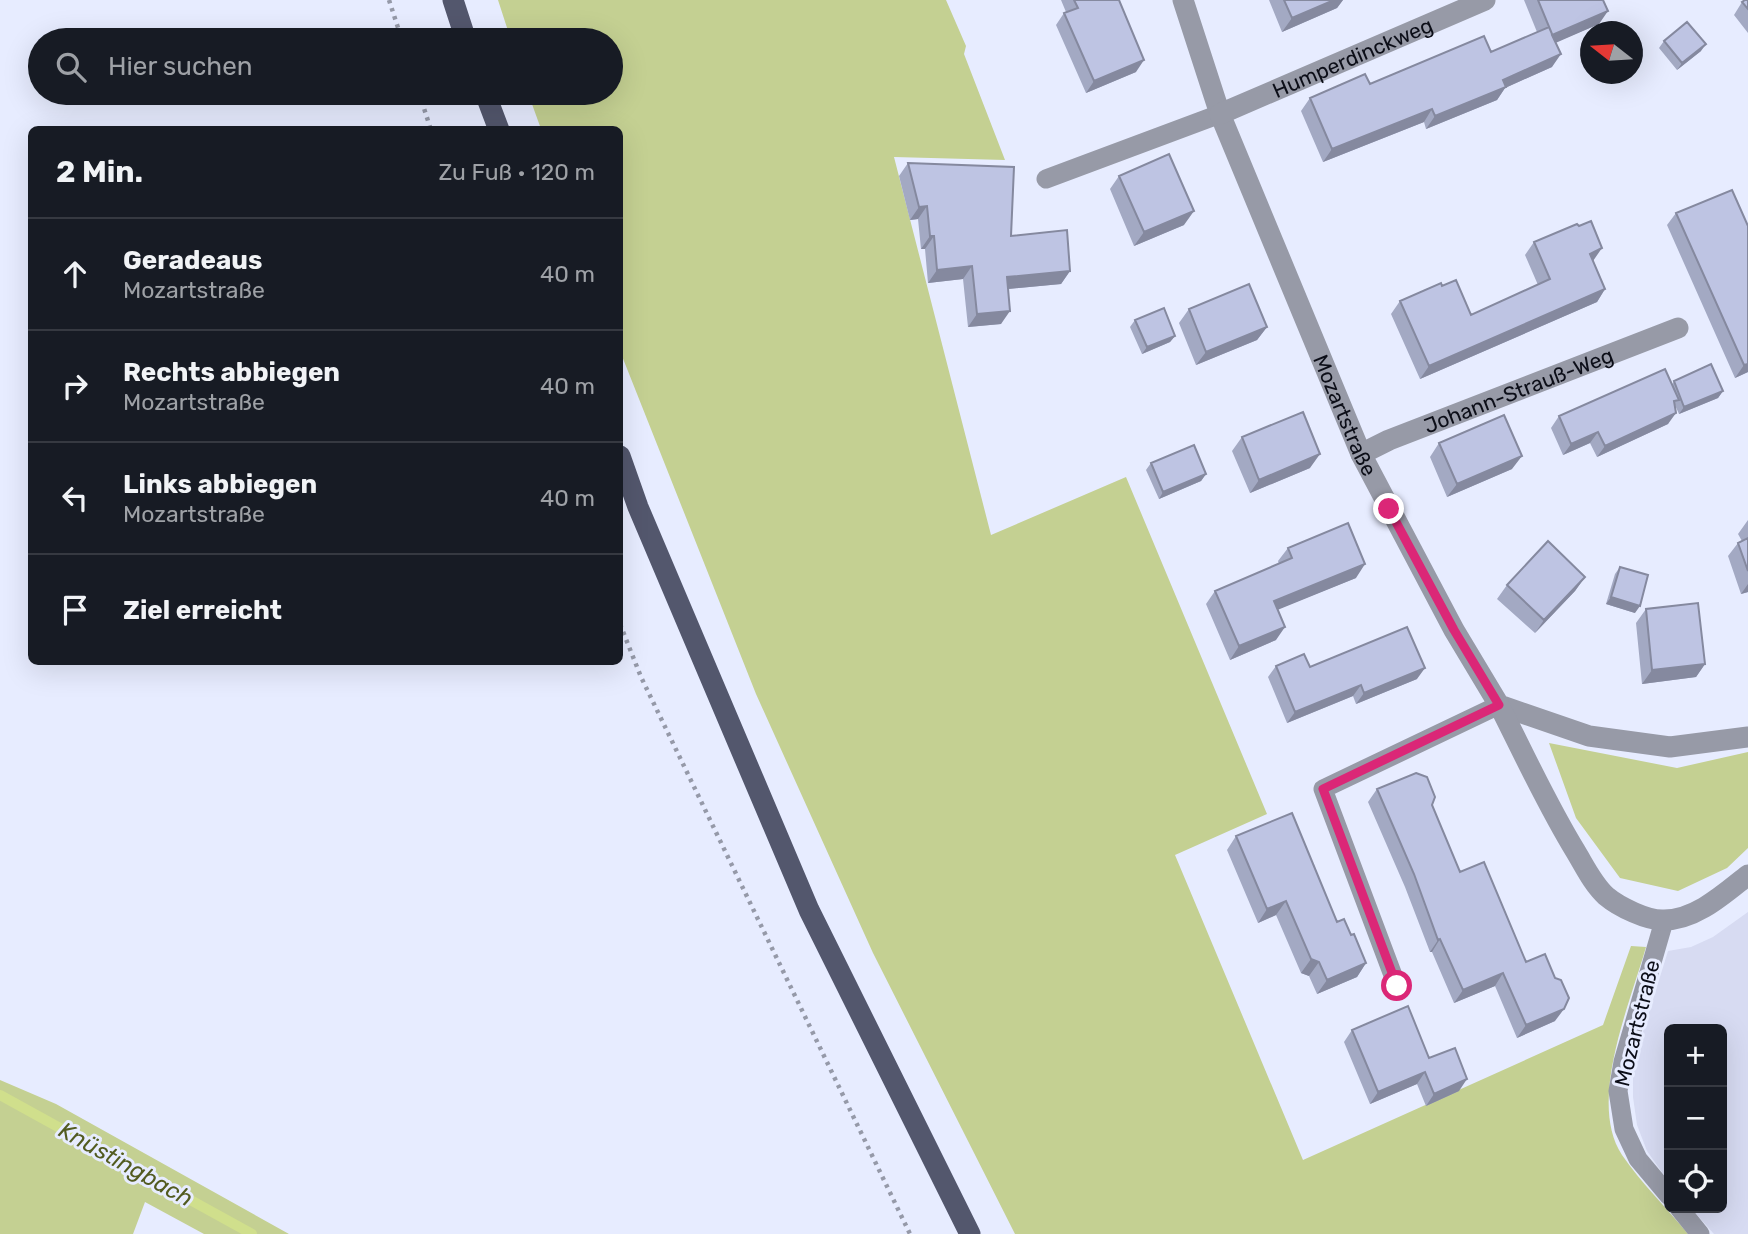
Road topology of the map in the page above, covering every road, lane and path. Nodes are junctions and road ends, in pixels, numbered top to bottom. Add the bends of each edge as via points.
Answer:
1 (389, 0) edge
2 (453, 0) edge
3 (1182, 0) edge
4 (1485, 0) edge
5 (398, 28) edge
6 (462, 28) edge
7 (423, 105) edge
8 (490, 105) edge
9 (1220, 114) junction
10 (430, 126) edge
11 (497, 126) edge
12 (1046, 179) dead end
13 (1678, 328) dead end
14 (1361, 454) junction
15 (623, 464) edge
16 (623, 632) edge
17 (1499, 705) junction
18 (1748, 737) edge
19 (1748, 876) edge
20 (1664, 921) junction
21 (1397, 986) dead end
22 (1664, 1190) edge
23 (1683, 1213) edge
24 (910, 1234) edge
25 (970, 1234) edge
26 (1700, 1234) edge

1 - 5 path
2 - 6 main road
3 - 9 street, Mozartstraße
4 - 9 street, Humperdinckweg
7 - 10 path
8 - 11 main road
9 - 12 lane
9 - 14 street, Mozartstraße
13 - 14 street, Johann-Strauß-Weg
14 - 17 street, Mozartstraße
15 - 25 main road via 809,910
16 - 24 path
17 - 18 street via 1589,736 1670,747
17 - 20 street, Mozartstraße via 1591,877 1606,896 1626,910
17 - 21 lane via 1323,789
19 - 20 street via 1689,915
20 - 22 lane, Mozartstraße via 1618,1091 1624,1129 1638,1158
23 - 26 lane

